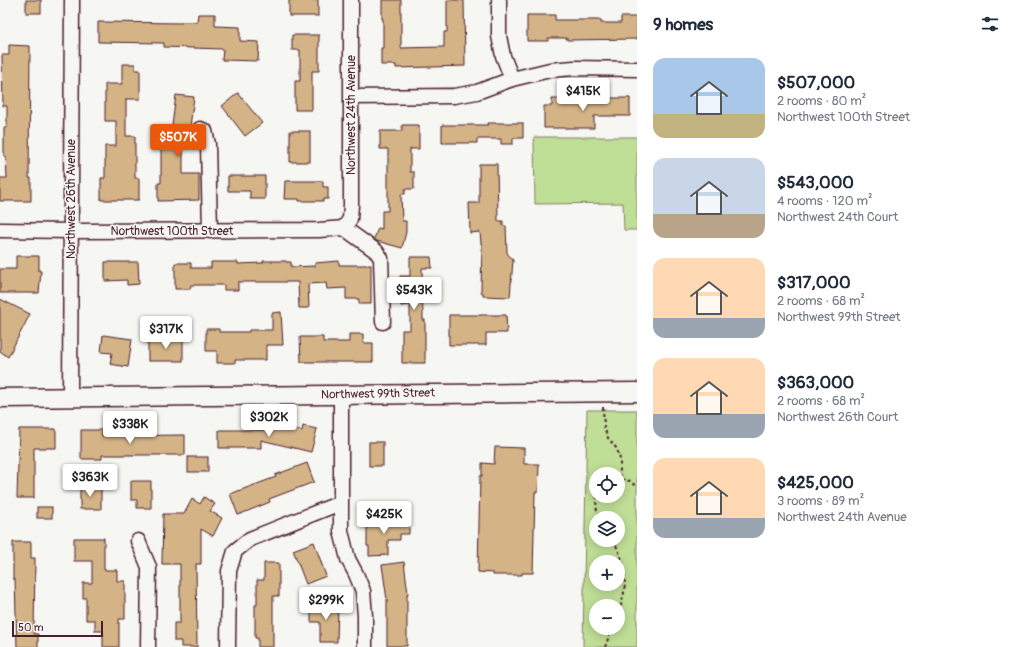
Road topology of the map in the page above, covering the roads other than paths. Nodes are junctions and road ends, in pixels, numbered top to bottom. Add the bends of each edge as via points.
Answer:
1 (72, 0) edge
2 (351, 0) edge
3 (499, 0) edge
4 (637, 69) edge
5 (512, 79) junction
6 (352, 97) junction
7 (200, 129) dead end
8 (344, 228) junction
9 (0, 230) edge
10 (71, 231) junction
11 (210, 231) junction
12 (383, 322) dead end
13 (637, 392) edge
14 (341, 395) junction
15 (70, 397) junction
16 (0, 398) edge
17 (340, 503) junction
18 (138, 541) dead end
19 (148, 647) edge
20 (228, 647) edge
21 (365, 647) edge

1 - 10 street, Northwest 26th Avenue
2 - 6 street, Northwest 24th Avenue
3 - 5 street via 499,36
4 - 5 street via 574,68 550,70
5 - 6 street via 476,92 454,96
6 - 8 street, Northwest 24th Avenue via 351,205 350,219
7 - 11 street via 205,131 208,144
8 - 11 street, Northwest 100th Street
8 - 12 street via 376,251 381,258
9 - 10 street, Northwest 100th Street
10 - 11 street, Northwest 100th Street
10 - 15 street, Northwest 26th Avenue
13 - 14 main road, Northwest 99th Street
14 - 15 main road, Northwest 99th Street
14 - 17 street
15 - 16 main road, Northwest 99th Street
17 - 20 street via 250,539 235,552 229,571
17 - 21 street via 341,531 348,559 363,591
18 - 19 street via 149,567

